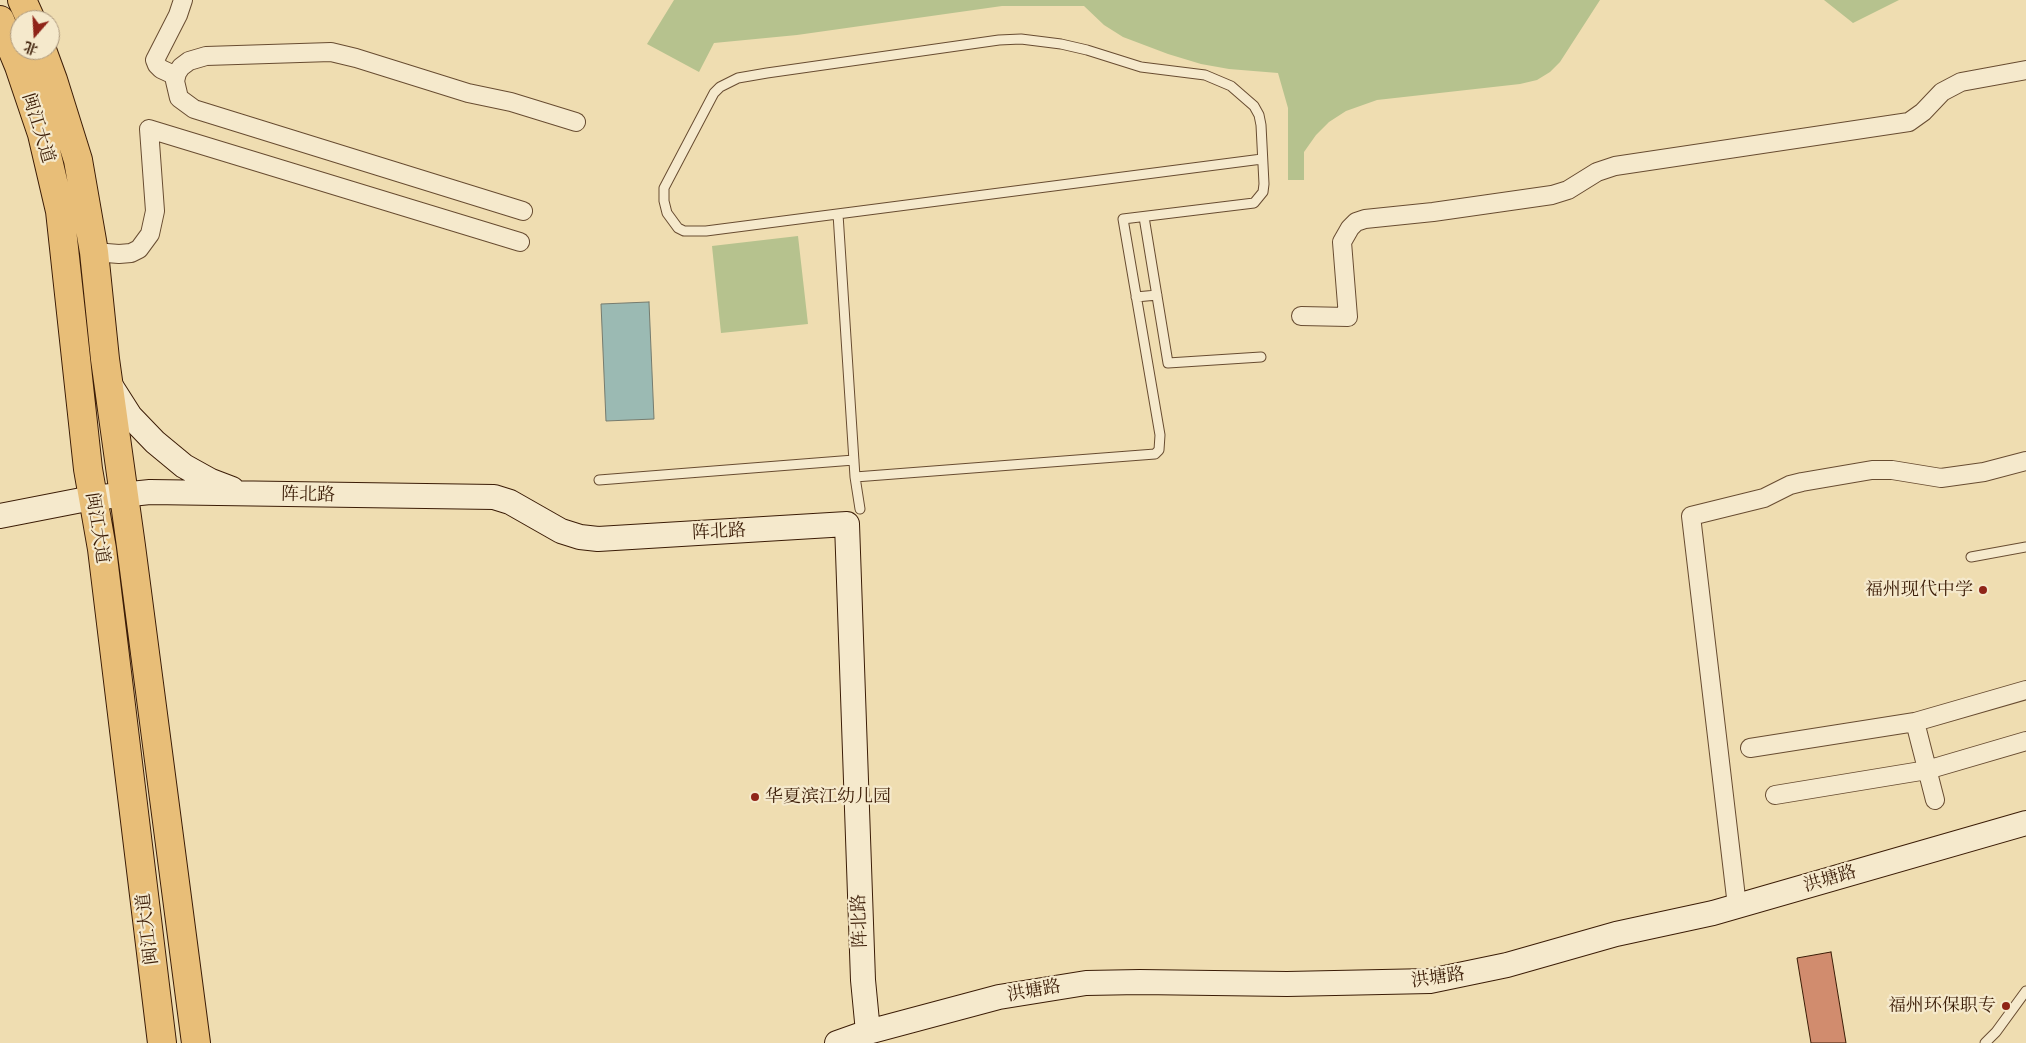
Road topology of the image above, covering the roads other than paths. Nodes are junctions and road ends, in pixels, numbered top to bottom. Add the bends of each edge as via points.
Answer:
1 (183, 0) edge
2 (0, 20) edge
3 (46, 60) edge
4 (2026, 70) edge
5 (176, 76) junction
6 (576, 122) dead end
7 (1262, 159) junction
8 (523, 211) dead end
9 (838, 214) junction
10 (1144, 217) junction
11 (520, 242) dead end
12 (94, 252) junction
13 (1157, 295) junction
14 (1136, 297) junction
15 (1301, 316) dead end
16 (1260, 357) dead end
17 (108, 383) junction
18 (854, 460) junction
19 (2026, 461) edge
20 (856, 477) junction
21 (599, 480) dead end
22 (124, 494) junction
23 (248, 494) junction
24 (92, 498) junction
25 (860, 509) dead end
26 (0, 516) edge
27 (2026, 547) edge
28 (1971, 557) dead end
29 (2026, 690) edge
30 (1915, 722) junction
31 (2026, 741) edge
32 (1750, 748) dead end
33 (1927, 770) junction
34 (1775, 794) dead end
35 (1935, 800) dead end
36 (2026, 823) edge
37 (1737, 906) junction
38 (2026, 991) edge
39 (868, 1032) junction
40 (162, 1043) edge
41 (196, 1043) edge
42 (837, 1043) edge
43 (1985, 1043) edge

1 - 5 street via 156,60 160,69
2 - 24 main road, 闽江大道 via 42,134 60,212
3 - 12 main road, 闽江大道 via 78,160
4 - 15 street via 1961,82 1942,92 1909,122 1615,166 1552,195 1356,222 1342,242 1348,317
5 - 6 street via 185,64 206,56 331,52
5 - 8 street via 179,98 194,109
7 - 9 lane
7 - 9 lane via 1261,125 1254,106 1231,86 1206,74 1141,67 1061,44 1000,40 766,73 727,82 714,93 664,188 667,213 684,231
7 - 10 lane via 1263,192 1254,203
9 - 18 lane
10 - 13 lane
10 - 14 lane via 1123,219
11 - 12 street via 149,129 155,211 150,234 139,249 131,253
12 - 17 main road, 闽江大道
13 - 14 lane
13 - 16 lane via 1168,363
14 - 20 lane via 1160,435 1159,450 1155,454
17 - 22 main road, 闽江大道
17 - 23 street via 130,416 171,456 211,481
18 - 20 lane
18 - 21 lane
19 - 37 street via 1984,472 1941,478 1872,470 1790,485 1764,498 1691,516
20 - 25 lane
22 - 23 street, 阵北路
22 - 24 street, 阵北路
22 - 41 main road, 闽江大道
23 - 39 street, 阵北路 via 494,498 510,502 561,531 598,539 847,524 862,980
24 - 26 street, 阵北路
24 - 40 main road, 闽江大道 via 102,549
27 - 28 lane
29 - 30 street
30 - 32 street
30 - 33 street
31 - 33 street
33 - 34 street
33 - 35 street
36 - 37 street, 洪塘路
37 - 39 street, 洪塘路 via 1616,934 1507,965 1430,981 1086,983 999,997
38 - 43 lane
39 - 42 street, 洪塘路

